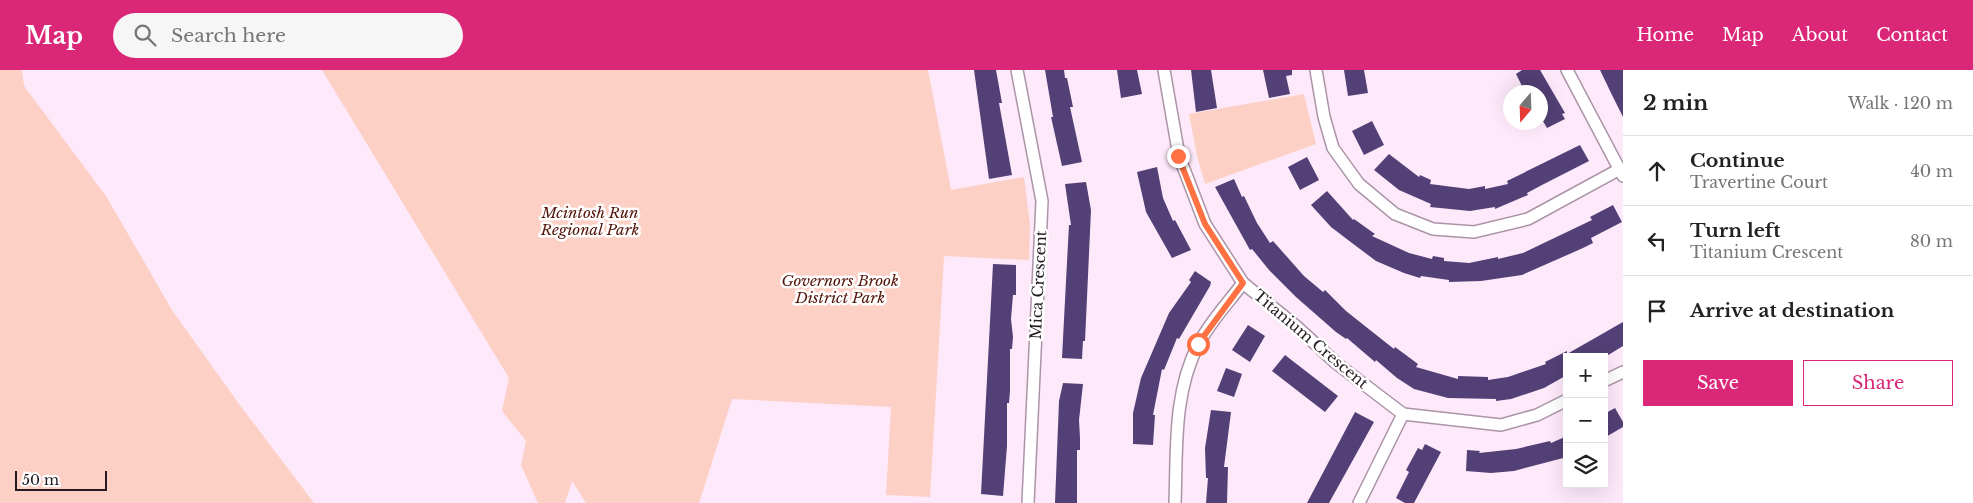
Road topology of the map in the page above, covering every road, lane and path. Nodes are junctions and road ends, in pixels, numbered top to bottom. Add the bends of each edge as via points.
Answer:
1 (1017, 70) edge
2 (1164, 70) edge
3 (1316, 70) edge
4 (1567, 70) edge
5 (1621, 173) edge
6 (1243, 283) junction
7 (1623, 372) edge
8 (1608, 380) edge
9 (1563, 402) edge
10 (1403, 414) junction
11 (1028, 503) edge
12 (1175, 503) edge
13 (1359, 503) edge

1 - 11 street, Mica Crescent via 1042,201
2 - 6 street, Titanium Crescent via 1178,156 1205,224
3 - 5 street via 1333,148 1359,184 1394,214 1433,229 1474,232 1528,219
4 - 5 street
6 - 10 street, Titanium Crescent via 1298,327 1336,363
6 - 12 street via 1198,344 1186,374 1178,412
7 - 8 street
9 - 10 street via 1537,415 1501,425
10 - 13 street

